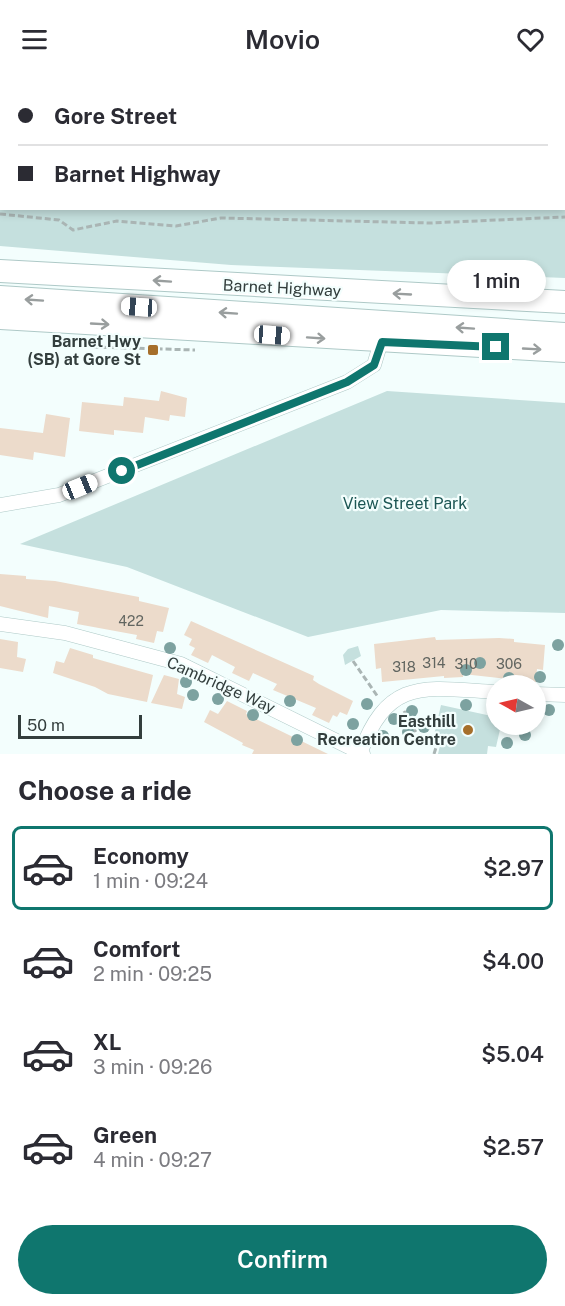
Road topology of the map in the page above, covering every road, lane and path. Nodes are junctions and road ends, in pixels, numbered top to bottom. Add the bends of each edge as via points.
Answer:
1 (0, 214) edge
2 (565, 217) edge
3 (0, 271) edge
4 (0, 297) edge
5 (565, 302) edge
6 (0, 318) edge
7 (383, 332) junction
8 (565, 334) edge
9 (565, 351) edge
10 (0, 505) edge
11 (0, 624) edge
12 (353, 661) dead end
13 (486, 692) edge
14 (546, 694) edge
15 (565, 695) edge
16 (398, 696) junction
17 (385, 706) junction
18 (361, 754) edge
19 (434, 754) edge

1 - 2 path via 59,220 73,230 117,221 176,226 221,218 430,223
5 -> 3 main road, Barnet Highway
7 -> 4 main road
6 -> 7 main road
8 -> 7 main road
7 -> 9 main road
7 - 10 street via 374,365 347,382 59,495
11 - 18 street, Cambridge Way via 65,633 181,664
12 - 17 path
13 - 16 street via 424,689
14 - 15 street
16 - 17 street
16 - 19 path via 418,736 439,741
17 - 18 street via 368,731

